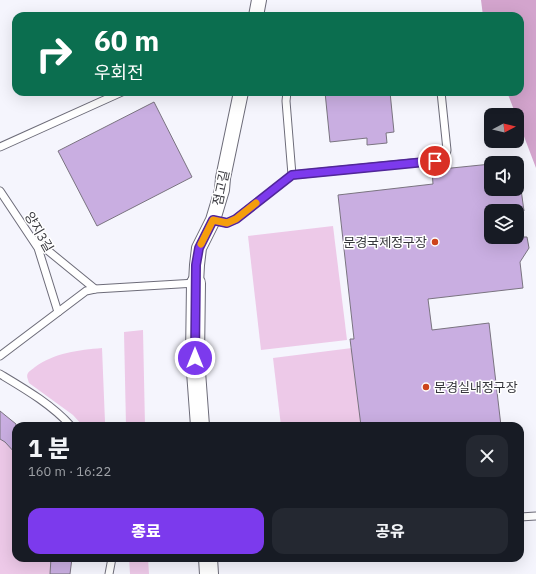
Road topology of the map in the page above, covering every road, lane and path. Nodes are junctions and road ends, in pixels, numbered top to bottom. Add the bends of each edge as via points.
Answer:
1 (259, 0) edge
2 (257, 12) edge
3 (113, 96) edge
4 (240, 96) edge
5 (287, 96) edge
6 (441, 96) edge
7 (0, 147) edge
8 (292, 175) junction
9 (0, 191) edge
10 (213, 220) junction
11 (30, 236) junction
12 (196, 282) junction
13 (95, 289) junction
14 (58, 312) junction
15 (0, 356) edge
16 (0, 374) edge
17 (67, 422) edge
18 (200, 422) edge
19 (536, 516) edge
20 (524, 517) edge
21 (111, 562) edge
22 (208, 562) edge
23 (109, 574) edge
24 (209, 574) edge

1 - 2 street
3 - 7 lane
4 - 10 street, 점고길 via 222,190
5 - 8 lane
6 - 8 lane via 447,150 442,160
8 - 10 lane via 236,219 227,223
9 - 11 lane, 양지3길
10 - 12 street, 점고길 via 199,248
11 - 13 lane
11 - 14 lane, 양지3길 via 40,253
12 - 13 lane
12 - 18 street, 점고길 via 195,358
13 - 14 lane via 86,291
14 - 15 lane
16 - 17 lane via 34,395
19 - 20 lane
21 - 23 lane
22 - 24 street

